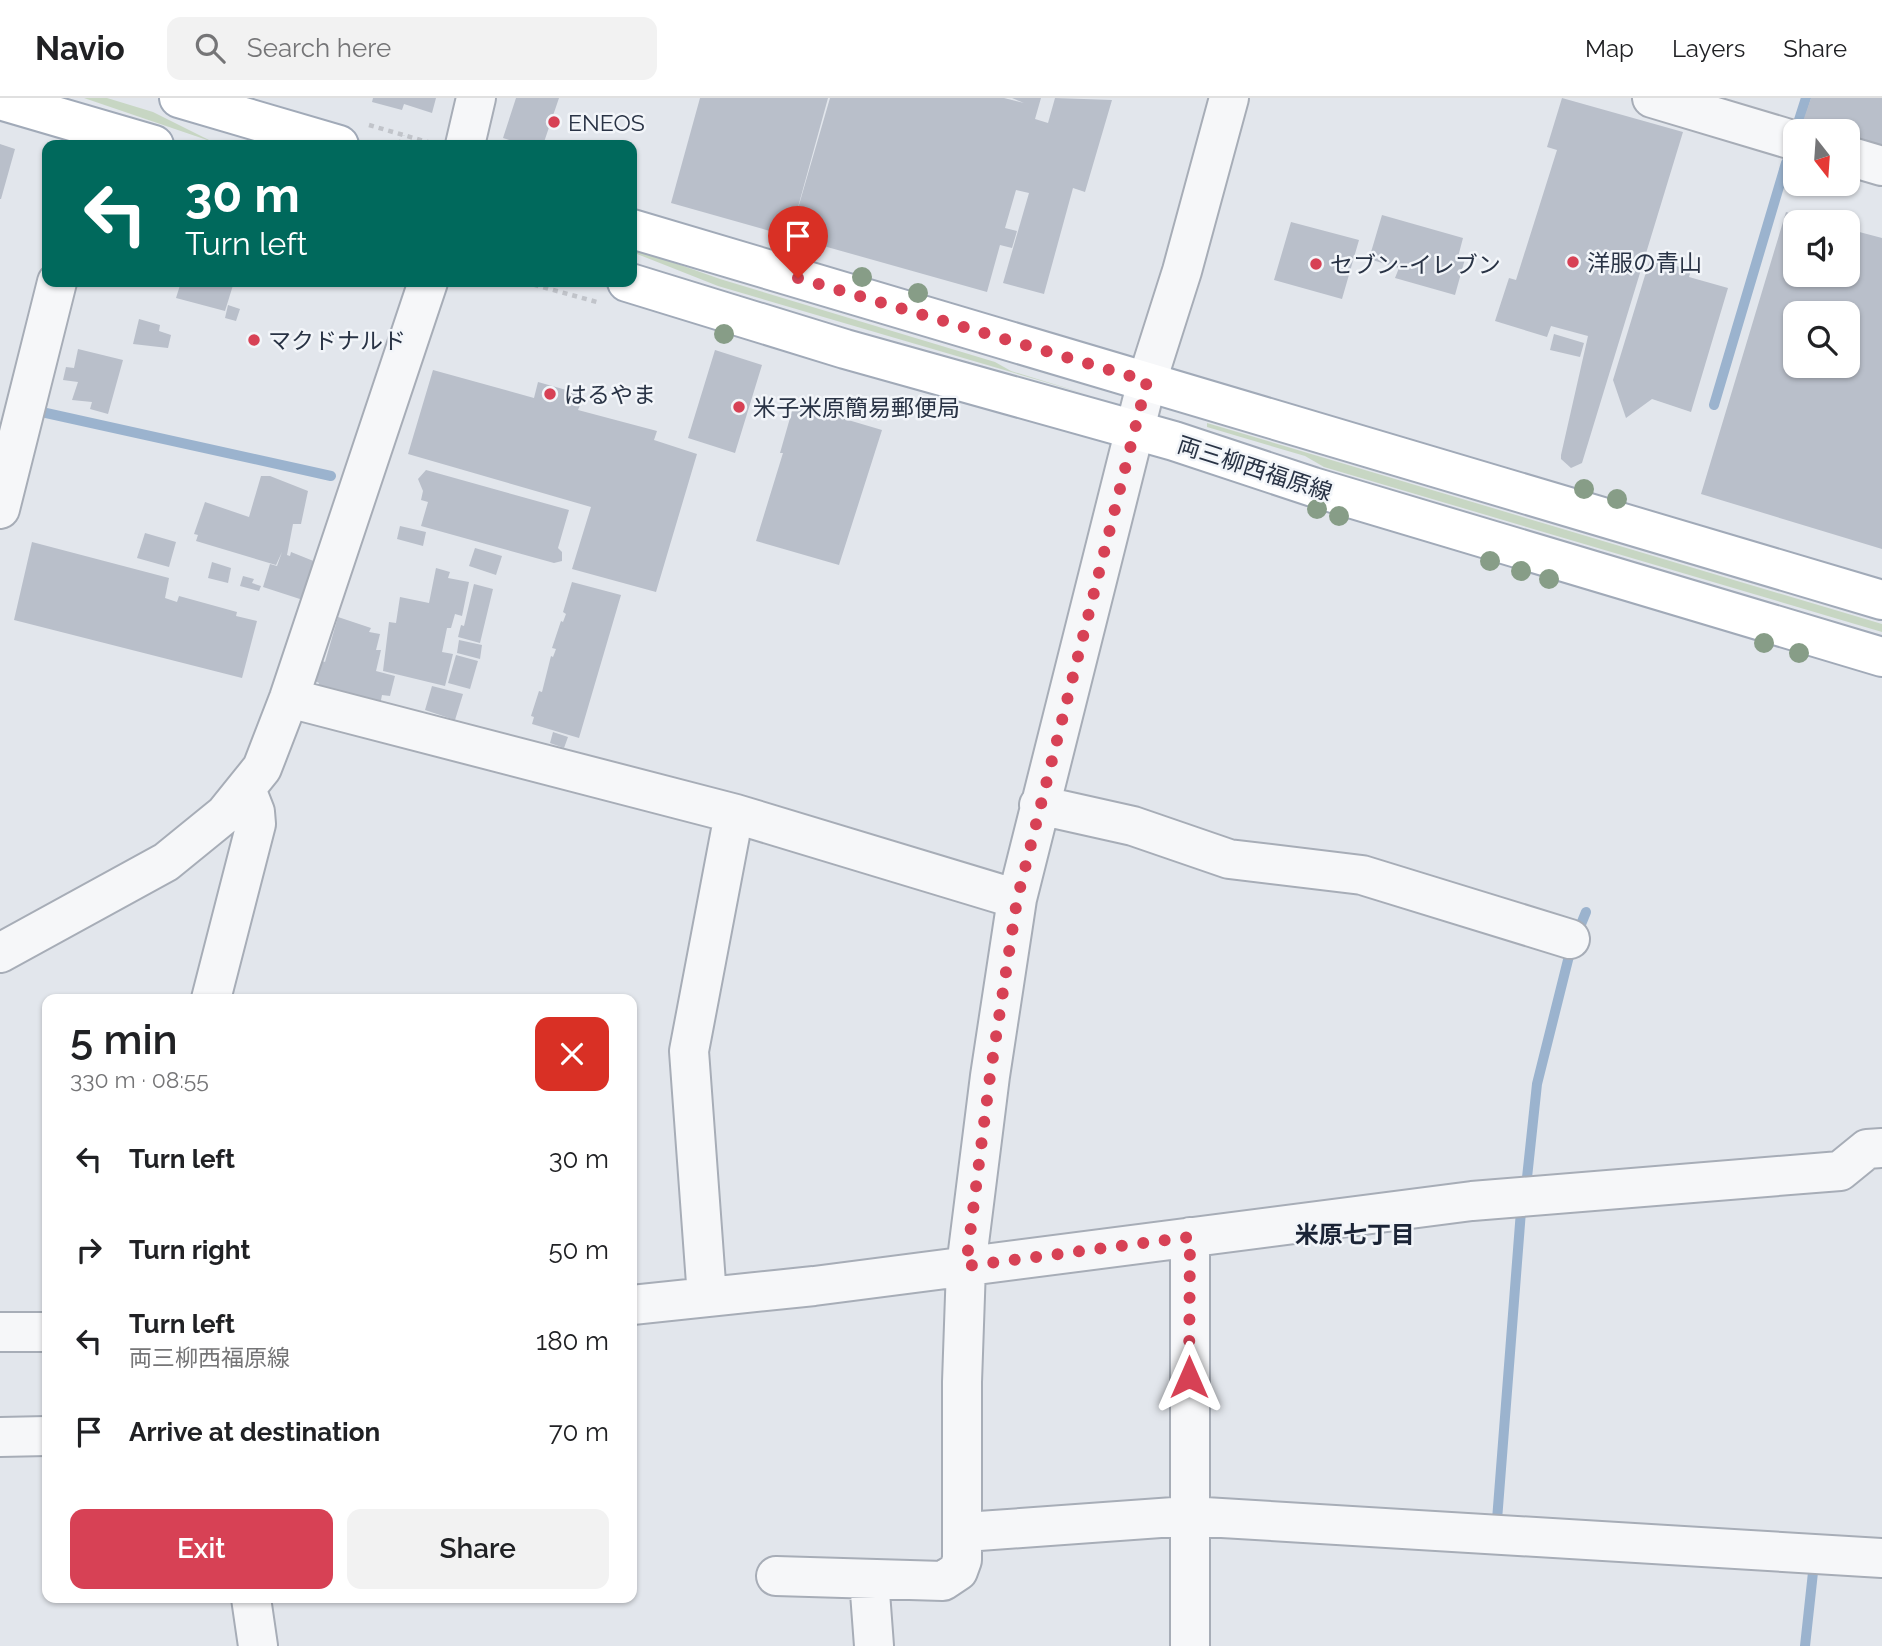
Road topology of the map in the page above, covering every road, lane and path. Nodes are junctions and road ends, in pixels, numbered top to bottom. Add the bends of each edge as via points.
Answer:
1 (179, 98) edge
2 (476, 98) edge
3 (1229, 98) edge
4 (1652, 98) edge
5 (0, 100) edge
6 (403, 135) dead end
7 (1783, 137) edge
8 (138, 140) edge
9 (321, 140) edge
10 (402, 140) edge
11 (466, 140) edge
12 (1860, 160) edge
13 (1882, 166) edge
14 (637, 230) edge
15 (637, 285) edge
16 (56, 287) edge
17 (426, 287) edge
18 (1147, 381) junction
19 (1134, 430) junction
20 (0, 509) edge
21 (1882, 600) edge
22 (1882, 657) edge
23 (289, 698) junction
24 (246, 789) junction
25 (1039, 805) junction
26 (734, 814) junction
27 (1017, 900) junction
28 (1570, 939) dead end
29 (0, 953) edge
30 (212, 994) edge
31 (1882, 1148) edge
32 (1190, 1237) junction
33 (966, 1266) junction
34 (707, 1297) junction
35 (637, 1304) edge
36 (0, 1332) edge
37 (42, 1332) edge
38 (42, 1436) edge
39 (0, 1437) edge
40 (1188, 1516) junction
41 (965, 1532) junction
42 (1882, 1558) edge
43 (776, 1576) dead end
44 (869, 1579) junction
45 (252, 1603) edge
46 (258, 1646) edge
47 (874, 1646) edge
48 (1190, 1646) edge

1 - 9 main road
2 - 11 street
3 - 18 street
4 - 7 street
5 - 8 main road
6 - 10 path
12 - 13 street
14 - 18 main road
15 - 19 main road, 両三柳西福原線
16 - 20 street
17 - 23 street
18 - 19 street
18 - 21 main road
19 - 22 main road, 両三柳西福原線
19 - 25 street
23 - 24 street via 262,768
23 - 26 street
24 - 29 street via 225,814 166,862
24 - 30 street via 256,824
25 - 27 street
25 - 28 street via 1133,826 1229,859 1362,875
26 - 27 street
26 - 34 street via 689,1051
27 - 33 street
31 - 32 street via 1867,1149 1840,1171 1472,1200
32 - 33 street
32 - 40 street
33 - 34 street
33 - 41 street via 962,1382
34 - 35 street
36 - 37 street
38 - 39 street
40 - 41 street
40 - 42 street
40 - 48 street
41 - 44 street via 958,1571 943,1581
43 - 44 street
44 - 47 street
45 - 46 street

